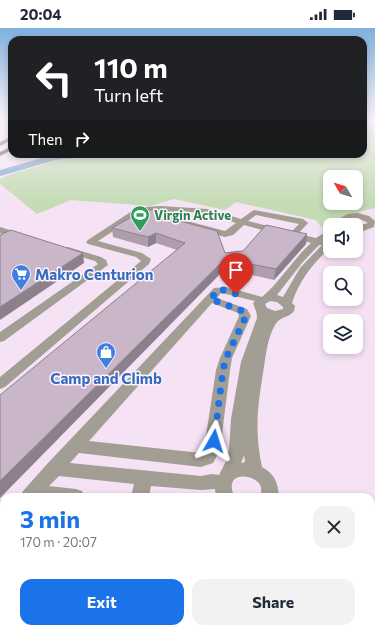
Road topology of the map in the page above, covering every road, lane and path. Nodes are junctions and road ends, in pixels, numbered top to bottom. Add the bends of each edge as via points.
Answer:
1 (181, 213) junction
2 (373, 217) edge
3 (344, 218) edge
4 (241, 222) junction
5 (363, 226) edge
6 (0, 230) edge
7 (293, 236) junction
8 (323, 237) edge
9 (30, 239) edge
10 (317, 241) junction
11 (323, 242) edge
12 (60, 248) edge
13 (323, 251) edge
14 (210, 299) junction
15 (287, 303) junction
16 (266, 306) junction
17 (0, 338) edge
18 (0, 384) edge
19 (74, 446) junction
20 (54, 468) junction
21 (255, 471) junction
22 (144, 478) junction
23 (224, 487) edge
24 (33, 493) edge
25 (141, 493) edge
26 (270, 493) edge

1 - 4 street via 208,211
1 - 4 street via 186,223 225,234 230,233
1 - 18 street via 156,208 145,209 91,242 139,255 146,259 146,262
2 - 3 street
2 - 5 street via 372,224
4 - 7 street
4 - 7 street via 254,212 303,222
6 - 9 street
7 - 10 street
8 - 10 street
10 - 11 street
10 - 16 street via 293,267
12 - 17 street via 98,259 103,265
13 - 15 street via 304,272 289,295
14 - 16 street via 220,289
14 - 19 street
14 - 19 street via 243,311 246,316 226,358 220,381 212,450 207,458 201,460
15 - 16 street via 280,299
15 - 16 street via 288,311
16 - 21 street via 269,325 261,348 250,410 250,447
16 - 23 street via 248,362 238,419 237,449
19 - 20 street
20 - 22 street
20 - 24 street
21 - 23 street via 239,469 232,472
21 - 26 street via 267,479
22 - 23 street via 201,483 210,489
22 - 25 street

